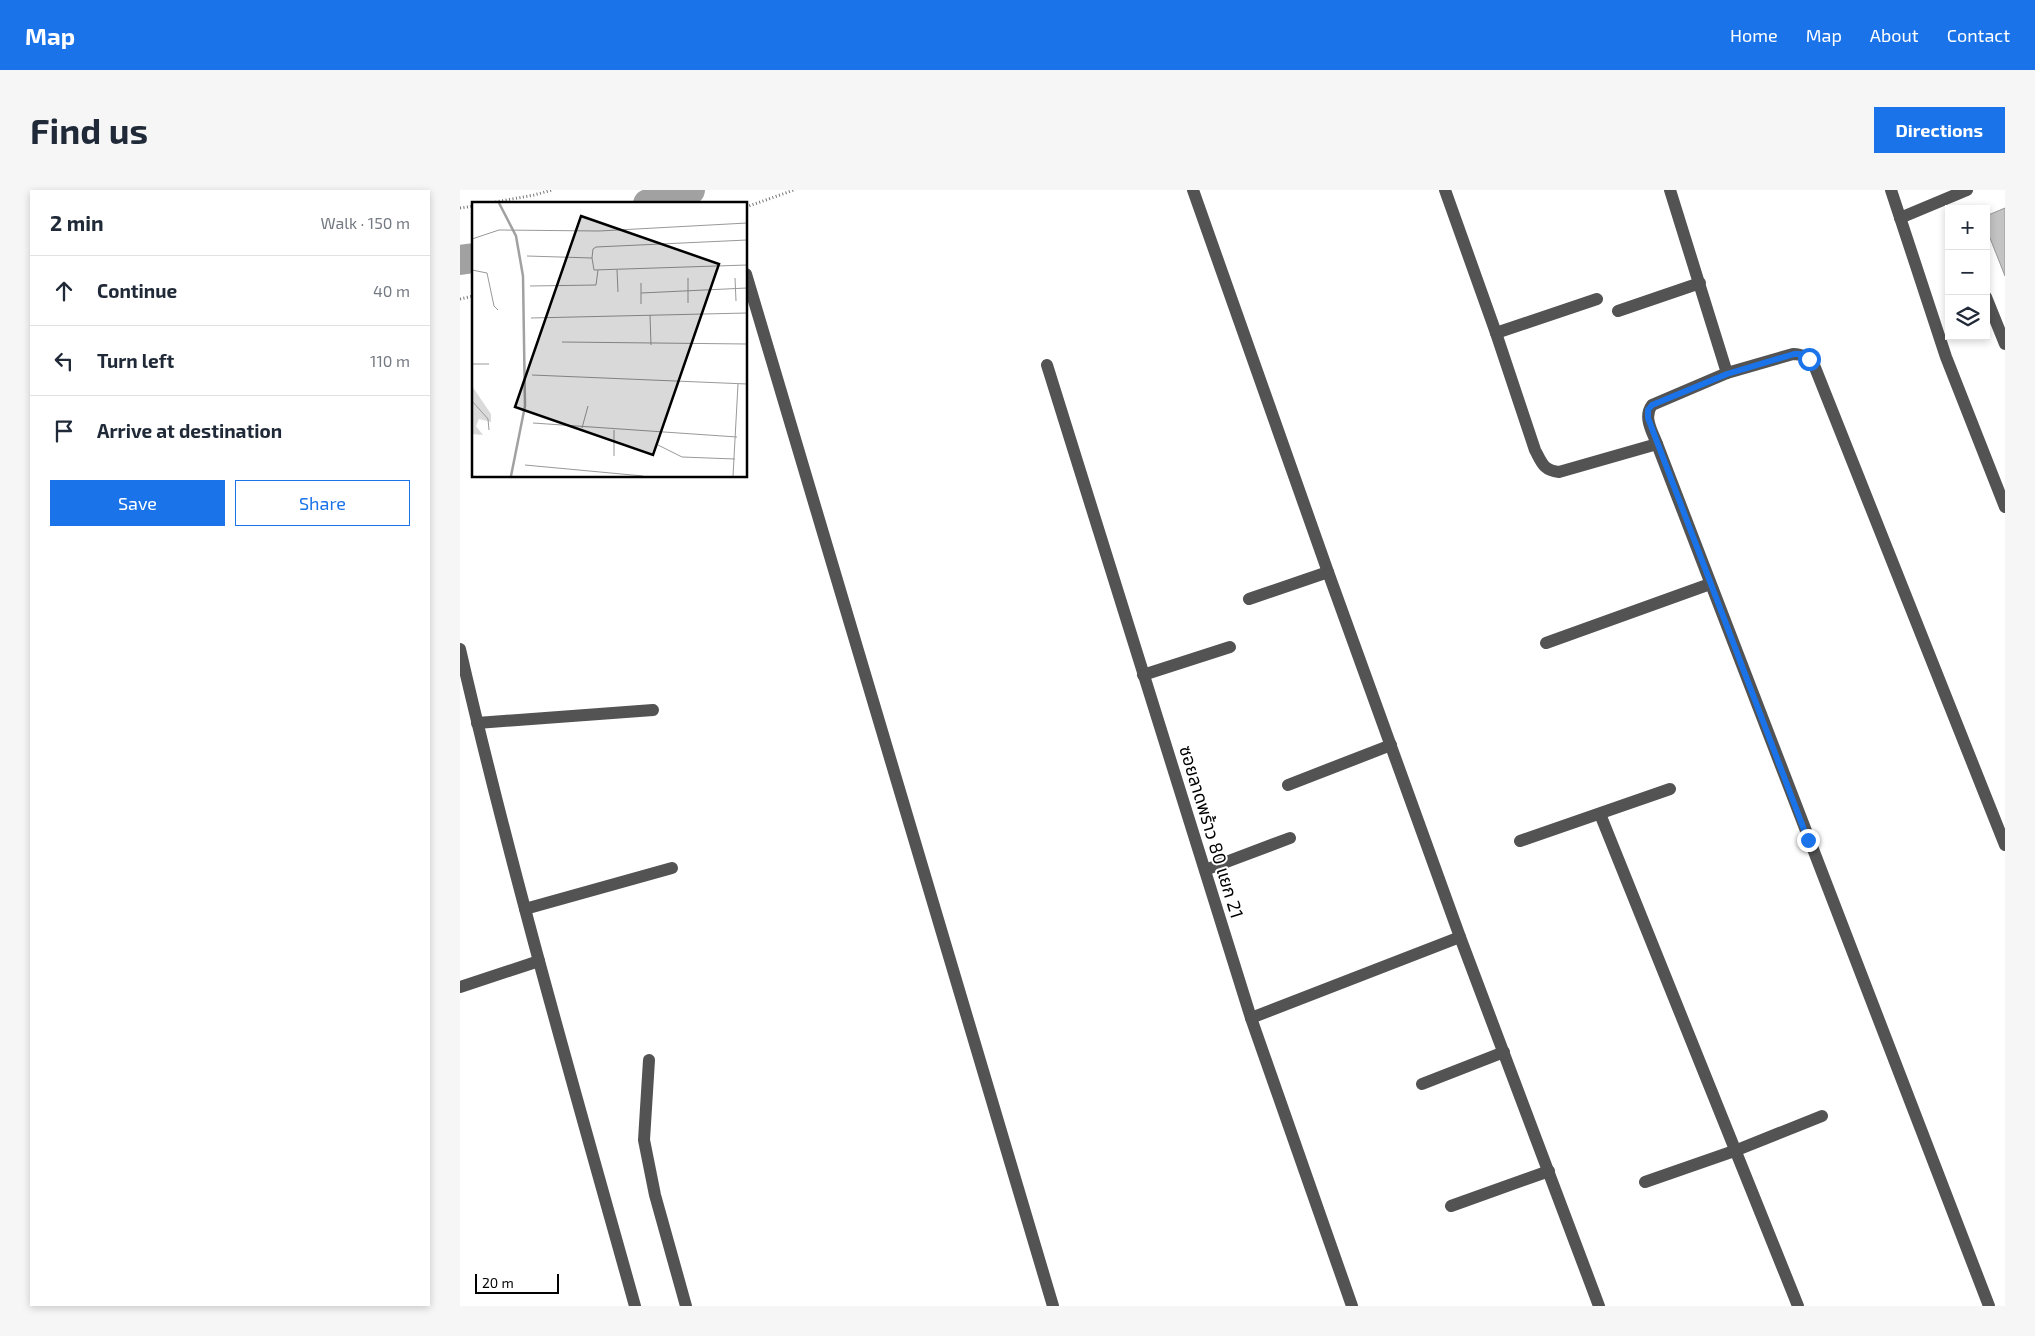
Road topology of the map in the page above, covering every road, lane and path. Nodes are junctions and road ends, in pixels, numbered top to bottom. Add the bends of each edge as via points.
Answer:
1 (552, 190) edge
2 (794, 190) edge
3 (1193, 190) edge
4 (1445, 190) edge
5 (1670, 190) edge
6 (1890, 190) edge
7 (1967, 190) edge
8 (495, 202) edge
9 (1950, 203) edge
10 (748, 206) edge
11 (1900, 218) junction
12 (748, 281) edge
13 (1700, 283) junction
14 (1597, 299) dead end
15 (1990, 307) edge
16 (1618, 311) dead end
17 (1496, 333) junction
18 (2005, 344) edge
19 (1047, 365) dead end
20 (1727, 374) junction
21 (1657, 444) junction
22 (2005, 507) edge
23 (1328, 572) junction
24 (1710, 584) junction
25 (1249, 599) dead end
26 (1546, 643) dead end
27 (1230, 647) dead end
28 (460, 649) edge
29 (1143, 675) junction
30 (653, 710) dead end
31 (477, 723) junction
32 (1391, 745) junction
33 (1288, 785) dead end
34 (1670, 788) dead end
35 (1600, 814) junction
36 (1290, 838) dead end
37 (1520, 841) dead end
38 (2005, 845) edge
39 (672, 868) dead end
40 (1205, 870) junction
41 (525, 909) junction
42 (1460, 937) junction
43 (539, 962) junction
44 (460, 987) edge
45 (1251, 1018) junction
46 (1504, 1052) junction
47 (649, 1060) dead end
48 (1422, 1084) dead end
49 (1822, 1116) dead end
50 (1737, 1150) junction
51 (1549, 1171) junction
52 (1645, 1182) dead end
53 (1451, 1206) dead end
54 (636, 1306) edge
55 (686, 1306) edge
56 (1053, 1306) edge
57 (1352, 1306) edge
58 (1600, 1306) edge
59 (1798, 1306) edge
60 (1989, 1306) edge

1 - 8 path
2 - 10 path
3 - 23 street
4 - 17 street
5 - 13 street
6 - 11 street
7 - 9 street
9 - 11 street
11 - 22 street via 1946,357
12 - 56 street
13 - 16 street
13 - 20 street
14 - 17 street
15 - 18 street
17 - 21 street via 1535,450 1544,467 1559,472
19 - 29 street, ซอยลาดพร้าว 80 แยก 21
20 - 21 street via 1652,405 1648,418
20 - 38 street via 1794,354 1800,354 1814,365
21 - 24 street
23 - 25 street
23 - 32 street
24 - 26 street
24 - 60 street
27 - 29 street
28 - 31 street
29 - 40 street, ซอยลาดพร้าว 80 แยก 21
30 - 31 street
31 - 41 street
32 - 33 street
32 - 42 street
34 - 35 street
35 - 37 street
35 - 50 street
36 - 40 street
39 - 41 street
40 - 45 street, ซอยลาดพร้าว 80 แยก 21
41 - 43 street
42 - 45 street
42 - 46 street
43 - 44 street
43 - 54 street
45 - 57 street, ซอยลาดพร้าว 80 แยก 21
46 - 48 street
46 - 51 street
47 - 55 street via 644,1140
49 - 50 street
50 - 52 street
50 - 59 street
51 - 53 street
51 - 58 street

